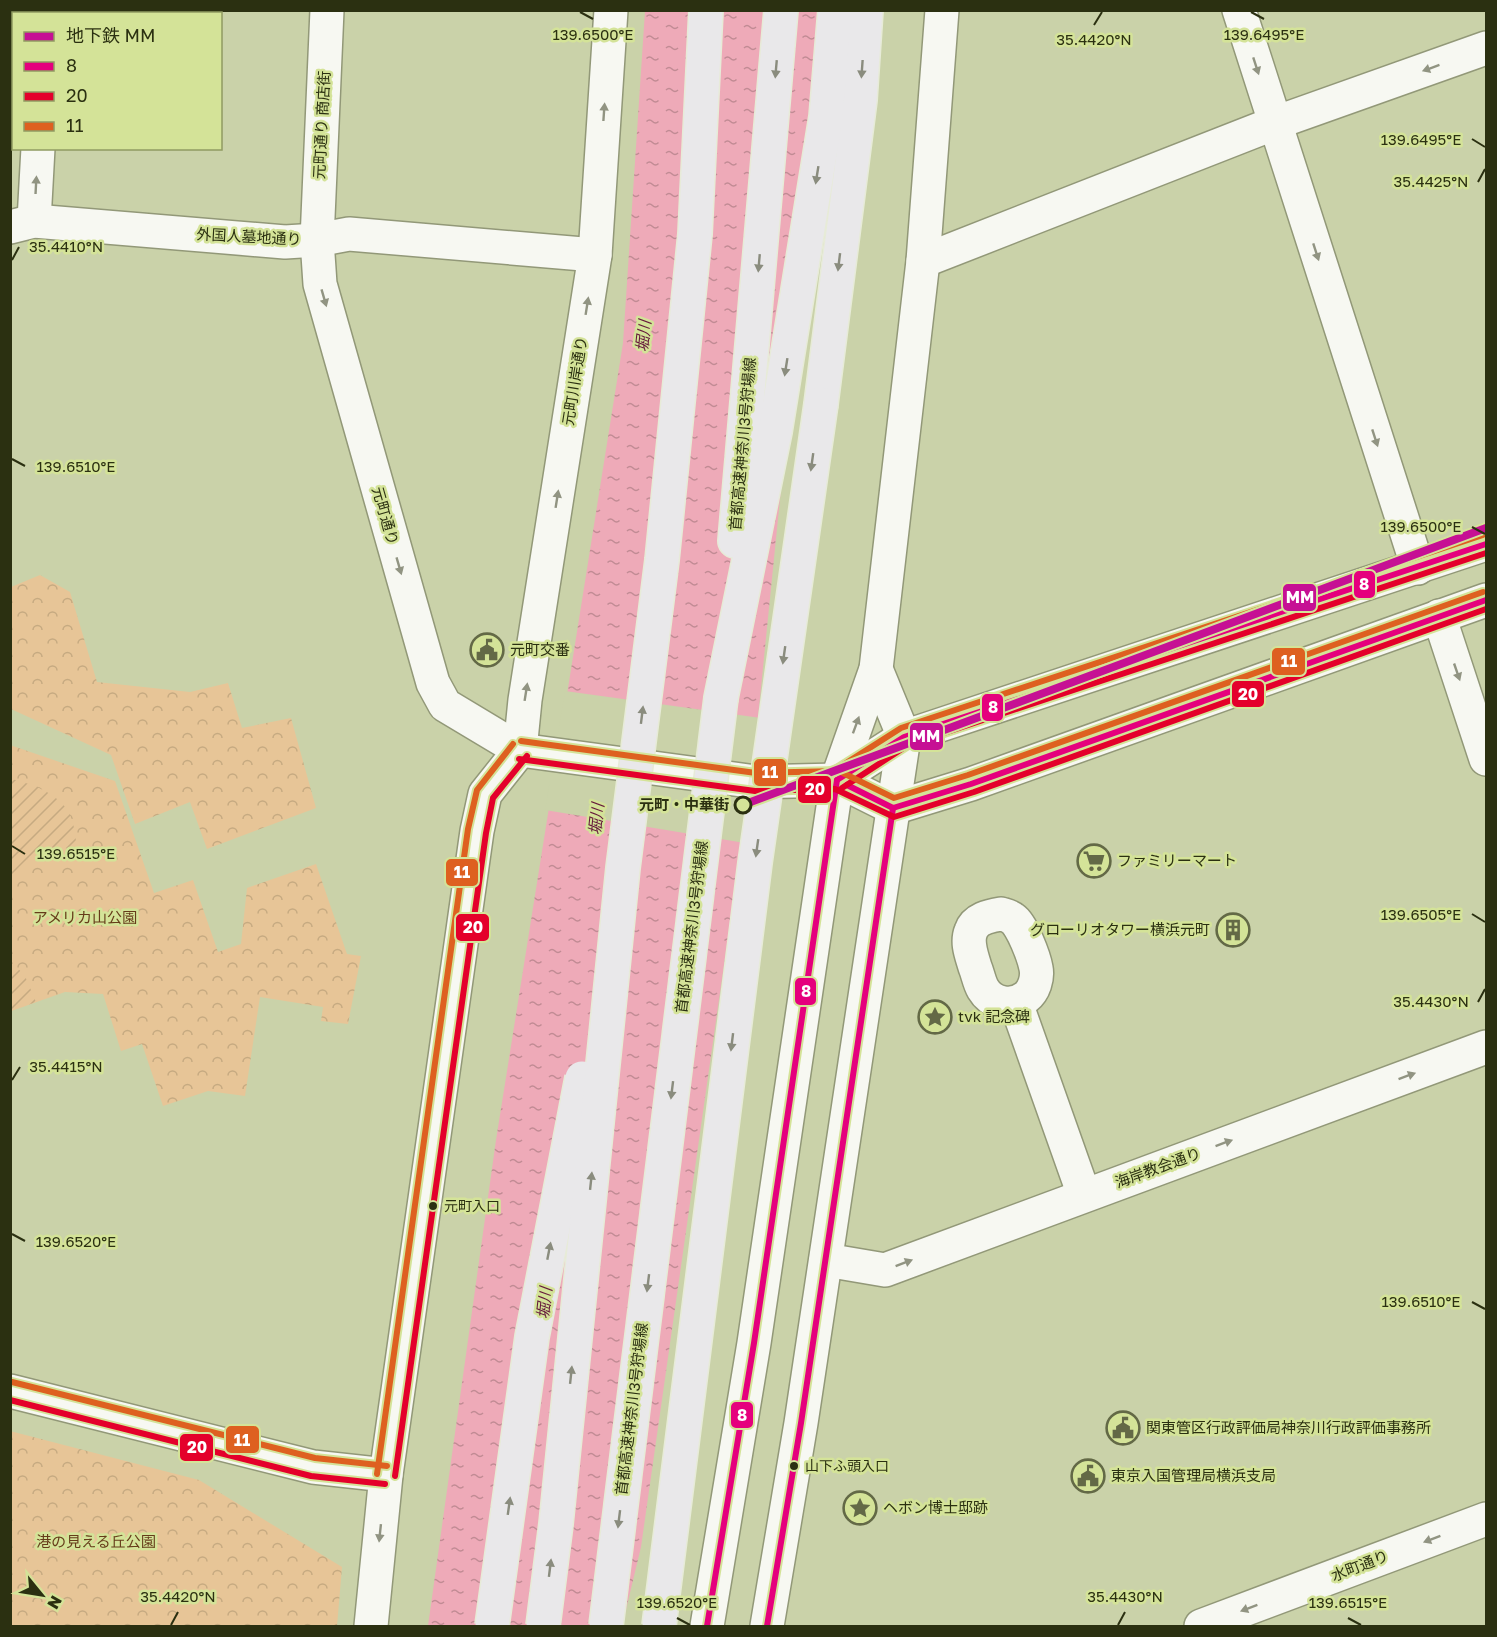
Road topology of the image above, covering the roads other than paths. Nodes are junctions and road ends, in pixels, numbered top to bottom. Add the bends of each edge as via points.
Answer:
1 (327, 10) edge
2 (611, 10) edge
3 (706, 10) edge
4 (781, 10) edge
5 (835, 10) edge
6 (866, 10) edge
7 (942, 10) edge
8 (1239, 10) edge
9 (1486, 48) edge
10 (1275, 123) junction
11 (38, 150) edge
12 (22, 224) edge
13 (317, 240) junction
14 (595, 255) junction
15 (923, 261) junction
16 (1486, 544) edge
17 (1418, 567) junction
18 (1486, 600) edge
19 (1439, 616) junction
20 (876, 669) junction
21 (721, 698) junction
22 (904, 737) junction
23 (520, 750) junction
24 (1486, 759) edge
25 (837, 780) junction
26 (893, 808) junction
27 (623, 867) junction
28 (1016, 1003) dead end
29 (1486, 1047) edge
30 (1084, 1195) junction
31 (826, 1260) junction
32 (10, 1391) edge
33 (386, 1475) junction
34 (1486, 1519) edge
35 (371, 1626) edge
36 (492, 1626) edge
37 (543, 1626) edge
38 (606, 1626) edge
39 (659, 1626) edge
40 (707, 1626) edge
41 (766, 1626) edge
42 (1201, 1626) edge

1 - 13 street, 元町通り 商店街
14 -> 2 street, 元町川岸通り
27 -> 3 highway, bridge via 662,560 692,257
4 -> 21 highway, 首都高速神奈川3号狩場線
5 -> 21 highway via 826,117 777,420
6 -> 39 highway, bridge via 860,100 755,863
7 - 15 street
8 -> 10 street
9 -> 10 street
10 - 15 street
10 -> 17 street
12 -> 11 street
12 - 13 street, 外国人墓地通り via 285,242
13 - 14 street, 外国人墓地通り via 349,234
13 -> 23 street, 元町通り via 320,284 433,683 445,705
23 -> 14 street, 元町川岸通り
15 - 20 street
16 - 17 street
17 - 22 street
18 - 19 street
19 -> 24 street
19 - 26 street via 971,784
20 - 22 street
25 -> 20 street
21 -> 38 highway, 首都高速神奈川3号狩場線, bridge
22 - 25 street
22 - 26 street
23 - 25 street, bridge via 756,782
23 - 33 street via 485,794 477,831
25 - 26 street
25 - 40 street via 754,1343
26 - 31 street
36 -> 27 highway, bridge via 532,1336
37 -> 27 highway, bridge
28 - 30 street
30 -> 29 street, 海岸教会通り
31 -> 30 street, 海岸教会通り via 885,1270
31 - 41 street
32 - 33 street via 313,1467
33 -> 35 street
34 -> 42 street, 水町通り

